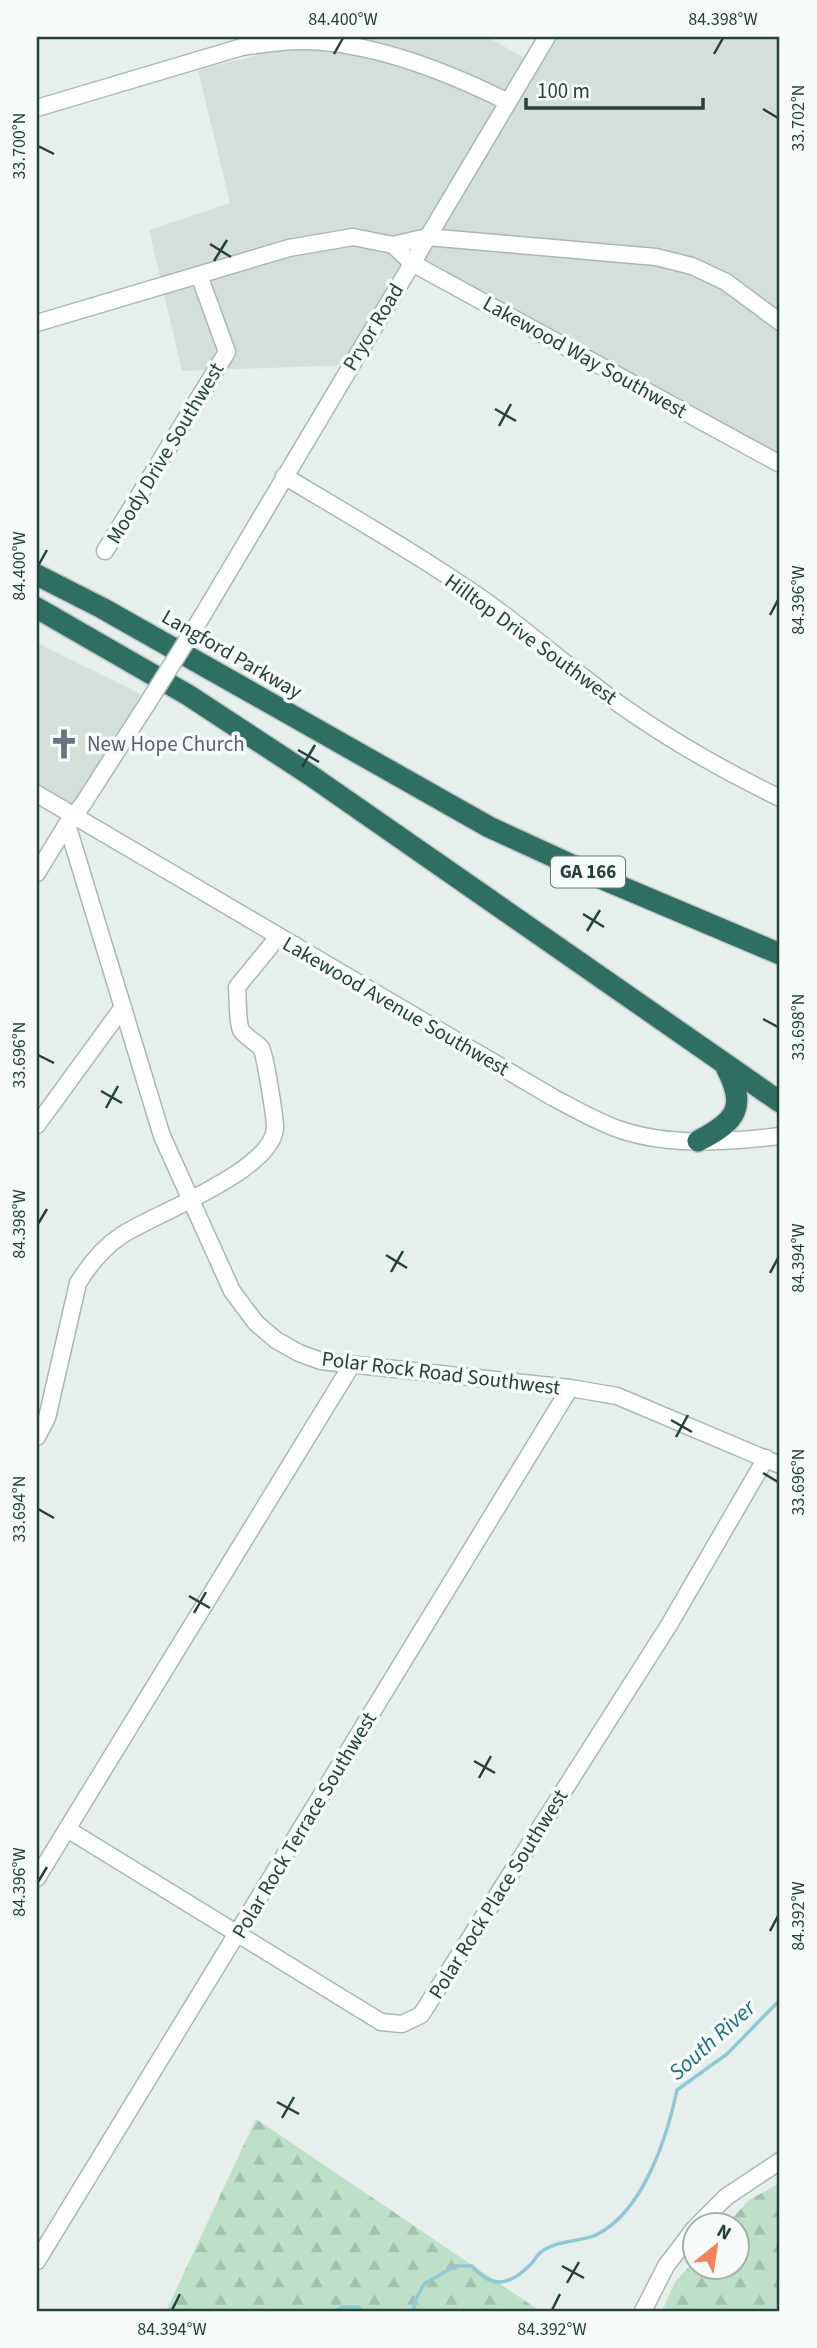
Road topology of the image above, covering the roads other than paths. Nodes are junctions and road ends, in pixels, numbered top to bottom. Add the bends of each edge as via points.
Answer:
1 (547, 37) edge
2 (508, 102) junction
3 (37, 108) edge
4 (427, 237) junction
5 (393, 245) junction
6 (412, 263) junction
7 (199, 275) junction
8 (780, 322) edge
9 (37, 323) edge
10 (780, 464) edge
11 (284, 476) junction
12 (105, 551) dead end
13 (37, 566) edge
14 (37, 575) edge
15 (37, 608) edge
16 (102, 608) junction
17 (37, 794) edge
18 (780, 798) edge
19 (70, 820) junction
20 (37, 873) edge
21 (278, 937) junction
22 (780, 954) edge
23 (123, 1007) junction
24 (725, 1065) junction
25 (780, 1102) edge
26 (37, 1125) edge
27 (780, 1136) edge
28 (698, 1141) junction
29 (191, 1201) junction
30 (351, 1366) junction
31 (570, 1388) junction
32 (37, 1437) edge
33 (773, 1462) edge
34 (67, 1829) junction
35 (37, 1878) edge
36 (237, 1934) junction
37 (780, 2161) edge
38 (711, 2212) edge
39 (680, 2248) edge
40 (37, 2261) edge
41 (643, 2311) edge

1 - 2 street, Pryor Road
2 - 3 street via 472,84 379,52 306,41 242,47
2 - 4 street, Pryor Road
4 - 5 street
4 - 6 street, Pryor Road
4 - 8 street via 656,257 726,282
5 - 6 street, Lakewood Way Southwest
5 - 7 street via 353,237 289,248
6 - 10 street, Lakewood Way Southwest
6 - 11 street, Pryor Road
7 - 9 street
7 - 12 street, Moody Drive Southwest via 227,352
11 - 18 street, Hilltop Drive Southwest via 484,600 665,735
11 - 19 street, Pryor Road, bridge via 148,704
13 - 16 highway
14 - 16 highway, Langford Parkway / GA 166
15 - 24 highway via 188,695 310,775
16 - 22 highway, Langford Parkway / GA 166 via 519,842
17 - 19 street, Lakewood Avenue Southwest
19 - 20 street, Pryor Road
19 - 21 street, Lakewood Avenue Southwest
19 - 23 street, Polar Rock Road Southwest
21 - 28 street, Lakewood Avenue Southwest via 592,1118 640,1135
21 - 29 street via 237,987 241,1029 262,1050 275,1129 266,1150
23 - 26 street
23 - 29 street, Polar Rock Road Southwest via 162,1136
24 - 25 highway
24 - 28 highway via 736,1086 737,1106 726,1124
27 - 28 street, Lakewood Avenue Southwest
29 - 30 street, Polar Rock Road Southwest via 232,1291 256,1323 299,1353
29 - 32 street via 122,1235 78,1283 47,1419
30 - 31 street, Polar Rock Road Southwest
30 - 34 street
31 - 33 street, Polar Rock Road Southwest via 617,1396
31 - 36 street, Polar Rock Terrace Southwest
33 - 36 street, Polar Rock Place Southwest via 421,2015 402,2024 381,2022
34 - 35 street
34 - 36 street, Polar Rock Place Southwest
36 - 40 street, Polar Rock Terrace Southwest
37 - 38 street via 751,2178
39 - 41 street

